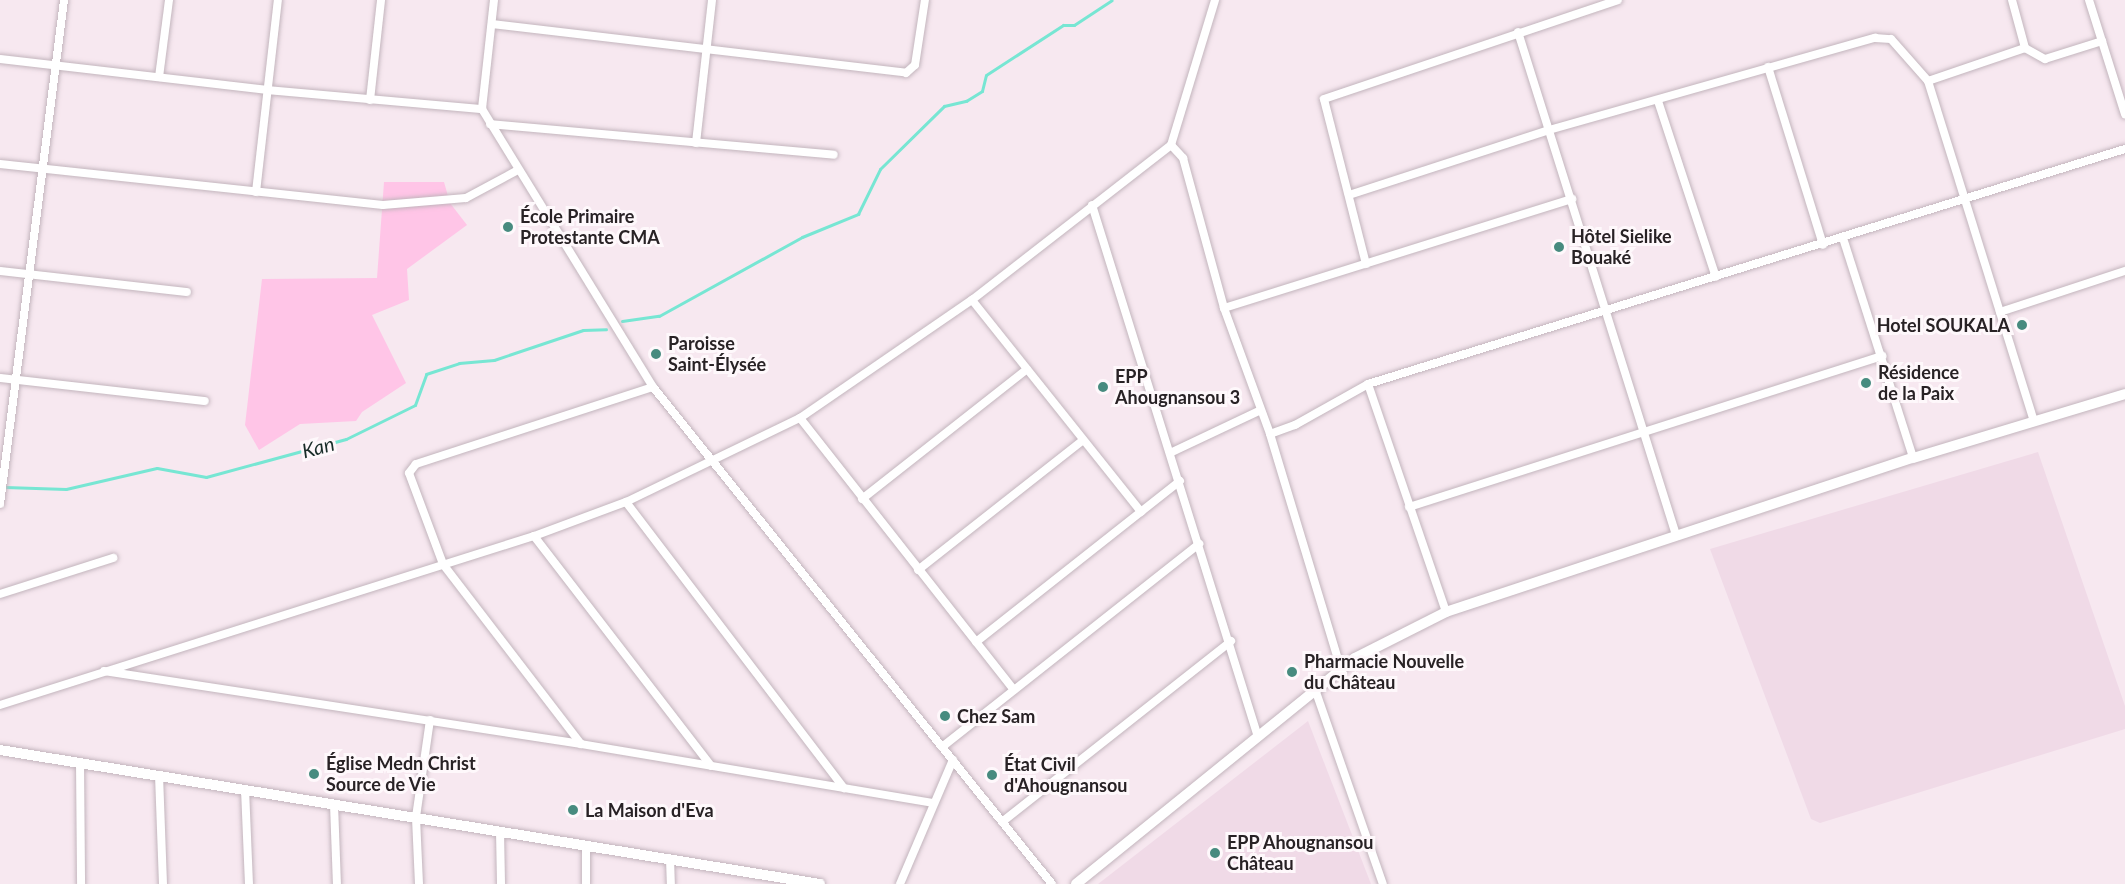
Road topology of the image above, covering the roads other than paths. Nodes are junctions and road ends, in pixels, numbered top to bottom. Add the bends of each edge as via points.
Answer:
1 (64, 0) edge
2 (169, 0) edge
3 (278, 0) edge
4 (381, 0) edge
5 (494, 0) edge
6 (712, 0) edge
7 (925, 0) edge
8 (1215, 0) edge
9 (1618, 0) edge
10 (2012, 0) edge
11 (2089, 0) edge
12 (492, 24) junction
13 (1518, 32) junction
14 (2102, 41) junction
15 (707, 47) junction
16 (2025, 48) junction
17 (0, 59) edge
18 (57, 65) junction
19 (1768, 68) junction
20 (159, 77) junction
21 (1928, 81) junction
22 (268, 90) junction
23 (370, 100) junction
24 (1658, 101) junction
25 (482, 109) junction
26 (2125, 114) edge
27 (490, 124) junction
28 (1549, 130) junction
29 (696, 143) junction
30 (1171, 146) junction
31 (2125, 149) edge
32 (834, 155) dead end
33 (0, 164) edge
34 (44, 170) junction
35 (518, 170) junction
36 (256, 192) junction
37 (1349, 195) junction
38 (1572, 199) junction
39 (1965, 201) junction
40 (1092, 205) junction
41 (1843, 238) junction
42 (1824, 245) junction
43 (1366, 264) junction
44 (0, 271) edge
45 (2125, 271) edge
46 (32, 274) junction
47 (1716, 277) junction
48 (187, 292) dead end
49 (972, 300) junction
50 (1224, 308) junction
51 (1606, 310) junction
52 (2000, 312) junction
53 (1882, 356) junction
54 (1027, 369) junction
55 (0, 378) edge
56 (19, 380) junction
57 (1368, 384) junction
58 (653, 387) junction
59 (2125, 394) edge
60 (205, 401) dead end
61 (1259, 411) junction
62 (800, 418) junction
63 (2034, 421) junction
64 (1645, 430) junction
65 (1270, 434) junction
66 (1083, 440) junction
67 (1170, 453) junction
68 (1913, 458) junction
69 (712, 463) junction
70 (1180, 482) junction
71 (862, 499) junction
72 (626, 502) junction
73 (0, 504) edge
74 (1409, 507) junction
75 (1141, 512) junction
76 (1676, 535) junction
77 (534, 536) junction
78 (1199, 544) junction
79 (113, 558) dead end
80 (443, 564) junction
81 (918, 570) junction
82 (0, 594) edge
83 (1446, 612) junction
84 (1231, 641) junction
85 (976, 642) junction
86 (1341, 669) junction
87 (101, 670) junction
88 (1014, 690) junction
89 (1316, 692) junction
90 (0, 705) edge
91 (430, 720) junction
92 (1258, 737) junction
93 (581, 744) junction
94 (942, 747) junction
95 (0, 750) edge
96 (953, 760) junction
97 (80, 762) junction
98 (711, 766) junction
99 (159, 775) junction
100 (244, 789) junction
101 (844, 789) junction
102 (933, 803) junction
103 (334, 804) junction
104 (416, 818) junction
105 (1002, 822) junction
106 (500, 831) junction
107 (586, 845) junction
108 (670, 859) junction
109 (81, 884) edge
110 (163, 884) edge
111 (249, 884) edge
112 (337, 884) edge
113 (419, 884) edge
114 (501, 884) edge
115 (586, 884) edge
116 (671, 884) edge
117 (820, 884) edge
118 (900, 884) edge
119 (1052, 884) edge
120 (1076, 884) edge
121 (1383, 884) edge

1 - 18 street
2 - 20 street
3 - 22 street
4 - 23 street
5 - 12 street
6 - 15 street
7 - 15 street via 915,65 906,73
8 - 30 street
9 - 13 street
10 - 16 street
11 - 14 street
12 - 15 street
12 - 25 street
13 - 28 street
13 - 37 street via 1328,95 1323,106
14 - 16 street via 2045,59
14 - 26 street
15 - 29 street
16 - 21 street
17 - 18 street
18 - 20 street
18 - 34 street
19 - 21 street via 1885,37 1897,43
19 - 24 street
19 - 42 street
20 - 22 street
21 - 39 street
22 - 23 street
22 - 36 street
23 - 25 street
24 - 28 street
24 - 47 street
25 - 27 street
27 - 29 street
27 - 35 street
28 - 37 street
28 - 38 street
29 - 32 street
30 - 40 street
30 - 50 street via 1183,158
31 - 39 street
33 - 34 street
34 - 36 street
34 - 46 street
35 - 36 street via 466,198 441,202 383,205
35 - 58 street
37 - 43 street
38 - 43 street
38 - 51 street
39 - 41 street
39 - 52 street
40 - 49 street
40 - 67 street
41 - 42 street
41 - 53 street
42 - 47 street
43 - 50 street
44 - 46 street
45 - 52 street
46 - 48 street
46 - 56 street
47 - 51 street
49 - 54 street
49 - 62 street
50 - 61 street
51 - 57 street
51 - 64 street
52 - 63 street
53 - 64 street
53 - 68 street
54 - 66 street
54 - 71 street
55 - 56 street
56 - 60 street
56 - 73 street
57 - 65 street via 1295,425
57 - 74 street
58 - 69 street
58 - 80 street via 416,464 409,473
59 - 63 street
61 - 65 street
61 - 67 street
62 - 69 street
62 - 71 street
63 - 68 street
64 - 74 street
64 - 76 street
65 - 86 street
66 - 75 street
66 - 81 street
67 - 70 street
68 - 76 street
69 - 72 street
69 - 94 street
70 - 75 street
70 - 78 street
71 - 81 street
72 - 77 street
72 - 101 street
74 - 83 street
75 - 85 street
76 - 83 street
77 - 80 street
77 - 98 street
78 - 84 street
78 - 88 street
79 - 82 street
80 - 87 street
80 - 93 street
81 - 85 street
83 - 86 street via 1369,648
84 - 92 street
84 - 105 street
85 - 88 street
86 - 89 street
87 - 90 street
87 - 91 street
88 - 94 street
89 - 92 street
89 - 121 street
91 - 93 street
91 - 104 street
92 - 120 street
93 - 98 street
94 - 96 street
95 - 97 street
96 - 102 street
96 - 105 street
97 - 99 street
97 - 109 street
98 - 101 street
99 - 100 street
99 - 110 street
100 - 103 street
100 - 111 street
101 - 102 street
102 - 118 street
103 - 104 street
103 - 112 street
104 - 106 street
104 - 113 street
105 - 119 street
106 - 107 street
106 - 114 street
107 - 108 street
107 - 115 street
108 - 116 street
108 - 117 street

